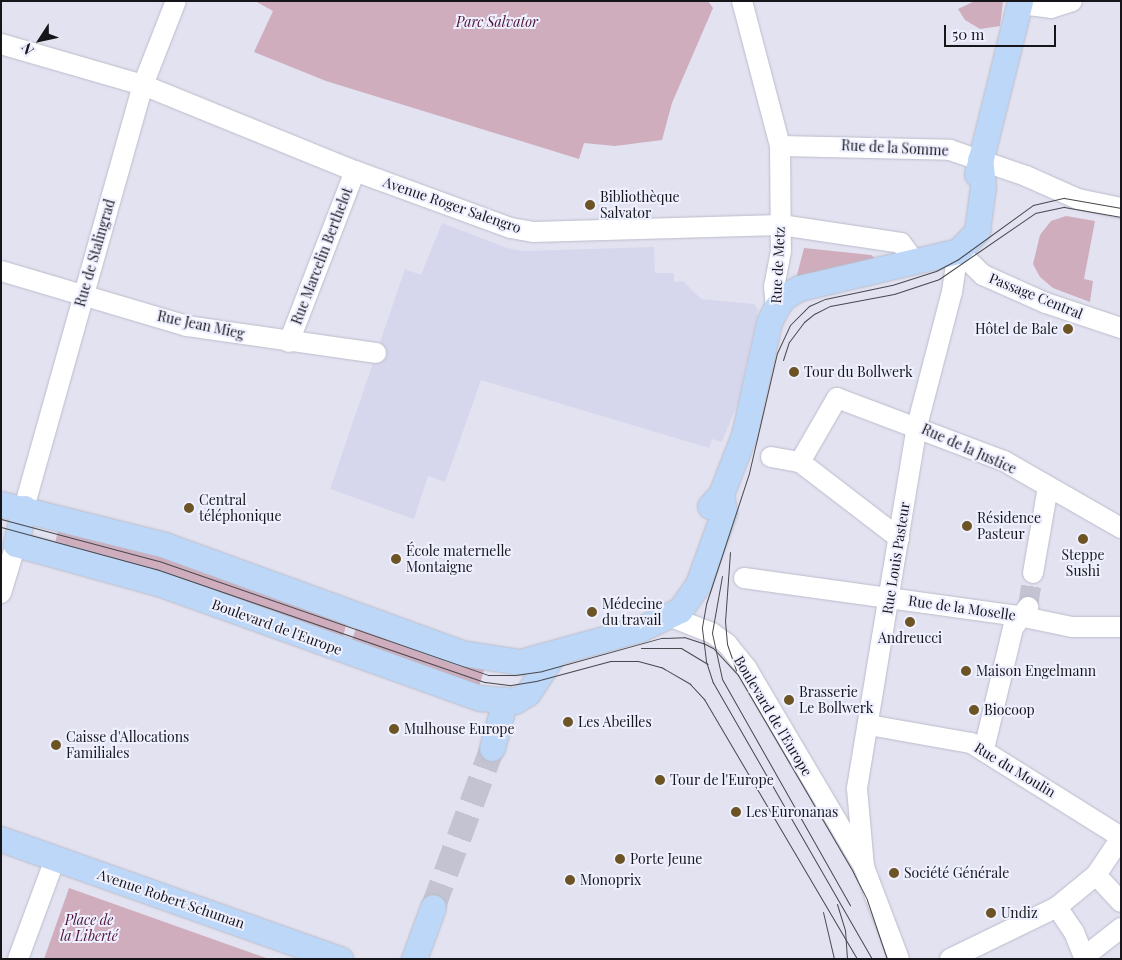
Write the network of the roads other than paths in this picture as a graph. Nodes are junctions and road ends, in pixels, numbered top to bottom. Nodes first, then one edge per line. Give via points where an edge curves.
1 (176, 1) edge
2 (742, 1) edge
3 (1072, 1) edge
4 (1020, 3) edge
5 (1, 44) edge
6 (143, 85) junction
7 (780, 146) junction
8 (980, 159) junction
9 (354, 171) junction
10 (1121, 208) edge
11 (781, 226) junction
12 (958, 252) junction
13 (915, 262) junction
14 (1, 271) edge
15 (83, 295) junction
16 (776, 308) junction
17 (1121, 328) edge
18 (289, 342) junction
19 (376, 353) dead end
20 (917, 426) junction
21 (771, 457) dead end
22 (800, 462) junction
23 (1048, 486) junction
24 (13, 506) edge
25 (1121, 528) edge
26 (899, 538) junction
27 (16, 544) junction
28 (1033, 573) tunnel mouth
29 (744, 578) dead end
30 (1, 593) edge
31 (889, 598) junction
32 (1024, 611) junction
33 (666, 615) junction
34 (1121, 627) edge
35 (554, 655) junction
36 (505, 700) junction
37 (869, 726) junction
38 (492, 748) tunnel mouth
39 (984, 750) junction
40 (1121, 837) edge
41 (1, 839) edge
42 (55, 859) junction
43 (864, 867) junction
44 (1096, 875) junction
45 (1121, 902) edge
46 (1057, 907) junction
47 (433, 908) tunnel mouth
48 (1121, 928) edge
49 (303, 953) edge
50 (1085, 958) edge
51 (18, 959) edge
52 (340, 959) edge
53 (414, 959) edge
54 (899, 959) edge
55 (950, 959) edge

1 - 6 street, Rue de Stalingrad
2 - 7 street, Rue de Metz
3 - 4 street via 1052,8
4 - 8 main road, Rue Louis Pasteur
5 - 6 street, Avenue Roger Salengro
6 - 9 street, Avenue Roger Salengro
6 - 15 street, Rue de Stalingrad
7 - 8 street, Rue de la Somme via 950,150
7 - 11 street, Rue de Metz
8 - 10 street, Rue de la Somme via 1078,199
8 - 12 main road, Rue Louis Pasteur
9 - 11 street, Avenue Roger Salengro via 485,220 533,232
9 - 18 street, Rue Marcelin Berthelot
11 - 13 street, Avenue Roger Salengro via 901,243
11 - 16 street, Rue de Metz via 781,251 774,286
12 - 13 main road
12 - 17 street, Passage Central via 983,275 1046,303
12 - 20 street, Rue Louis Pasteur via 952,292
13 - 16 main road via 799,288 784,297
14 - 15 street, Rue Jean Mieg
15 - 18 street, Rue Jean Mieg via 187,326
15 - 24 street, Rue de Stalingrad
16 - 33 main road, Rue de Metz via 744,435 721,494 710,505 687,576
18 - 19 street, Rue Jean Mieg
20 - 22 street, Rue de la Justice via 837,398
20 - 23 street, Rue de la Justice via 1004,461
20 - 26 street, Rue Louis Pasteur
21 - 22 street
22 - 26 street
23 - 25 street, Rue de la Justice
23 - 28 street
24 - 27 main road
24 - 35 main road via 165,545 462,653 520,662
26 - 31 street, Rue Louis Pasteur
27 - 30 street
27 - 36 main road, Boulevard de l'Europe via 158,583 480,698
29 - 31 street, Rue de la Moselle
31 - 32 street, Rue de la Moselle
31 - 37 street, Rue Louis Pasteur
32 - 34 street, Rue de la Moselle via 1072,627
32 - 39 street via 1013,628
33 - 35 main road via 640,629
33 - 43 street, Boulevard de l'Europe via 712,633 727,644 747,669
35 - 36 main road, Boulevard de l'Europe via 528,693 515,701
36 - 38 main road
37 - 39 street, Rue du Moulin via 971,743
37 - 43 street, Rue Louis Pasteur via 856,788
39 - 40 street, Rue du Moulin
40 - 44 street
41 - 42 main road, Avenue Robert Schuman
42 - 49 main road, Avenue Robert Schuman
42 - 51 street
43 - 54 street, Boulevard de l'Europe
44 - 45 street
44 - 46 street
46 - 50 street via 1074,932
46 - 55 street
47 - 53 main road
48 - 50 street
49 - 52 main road, Avenue Robert Schuman

